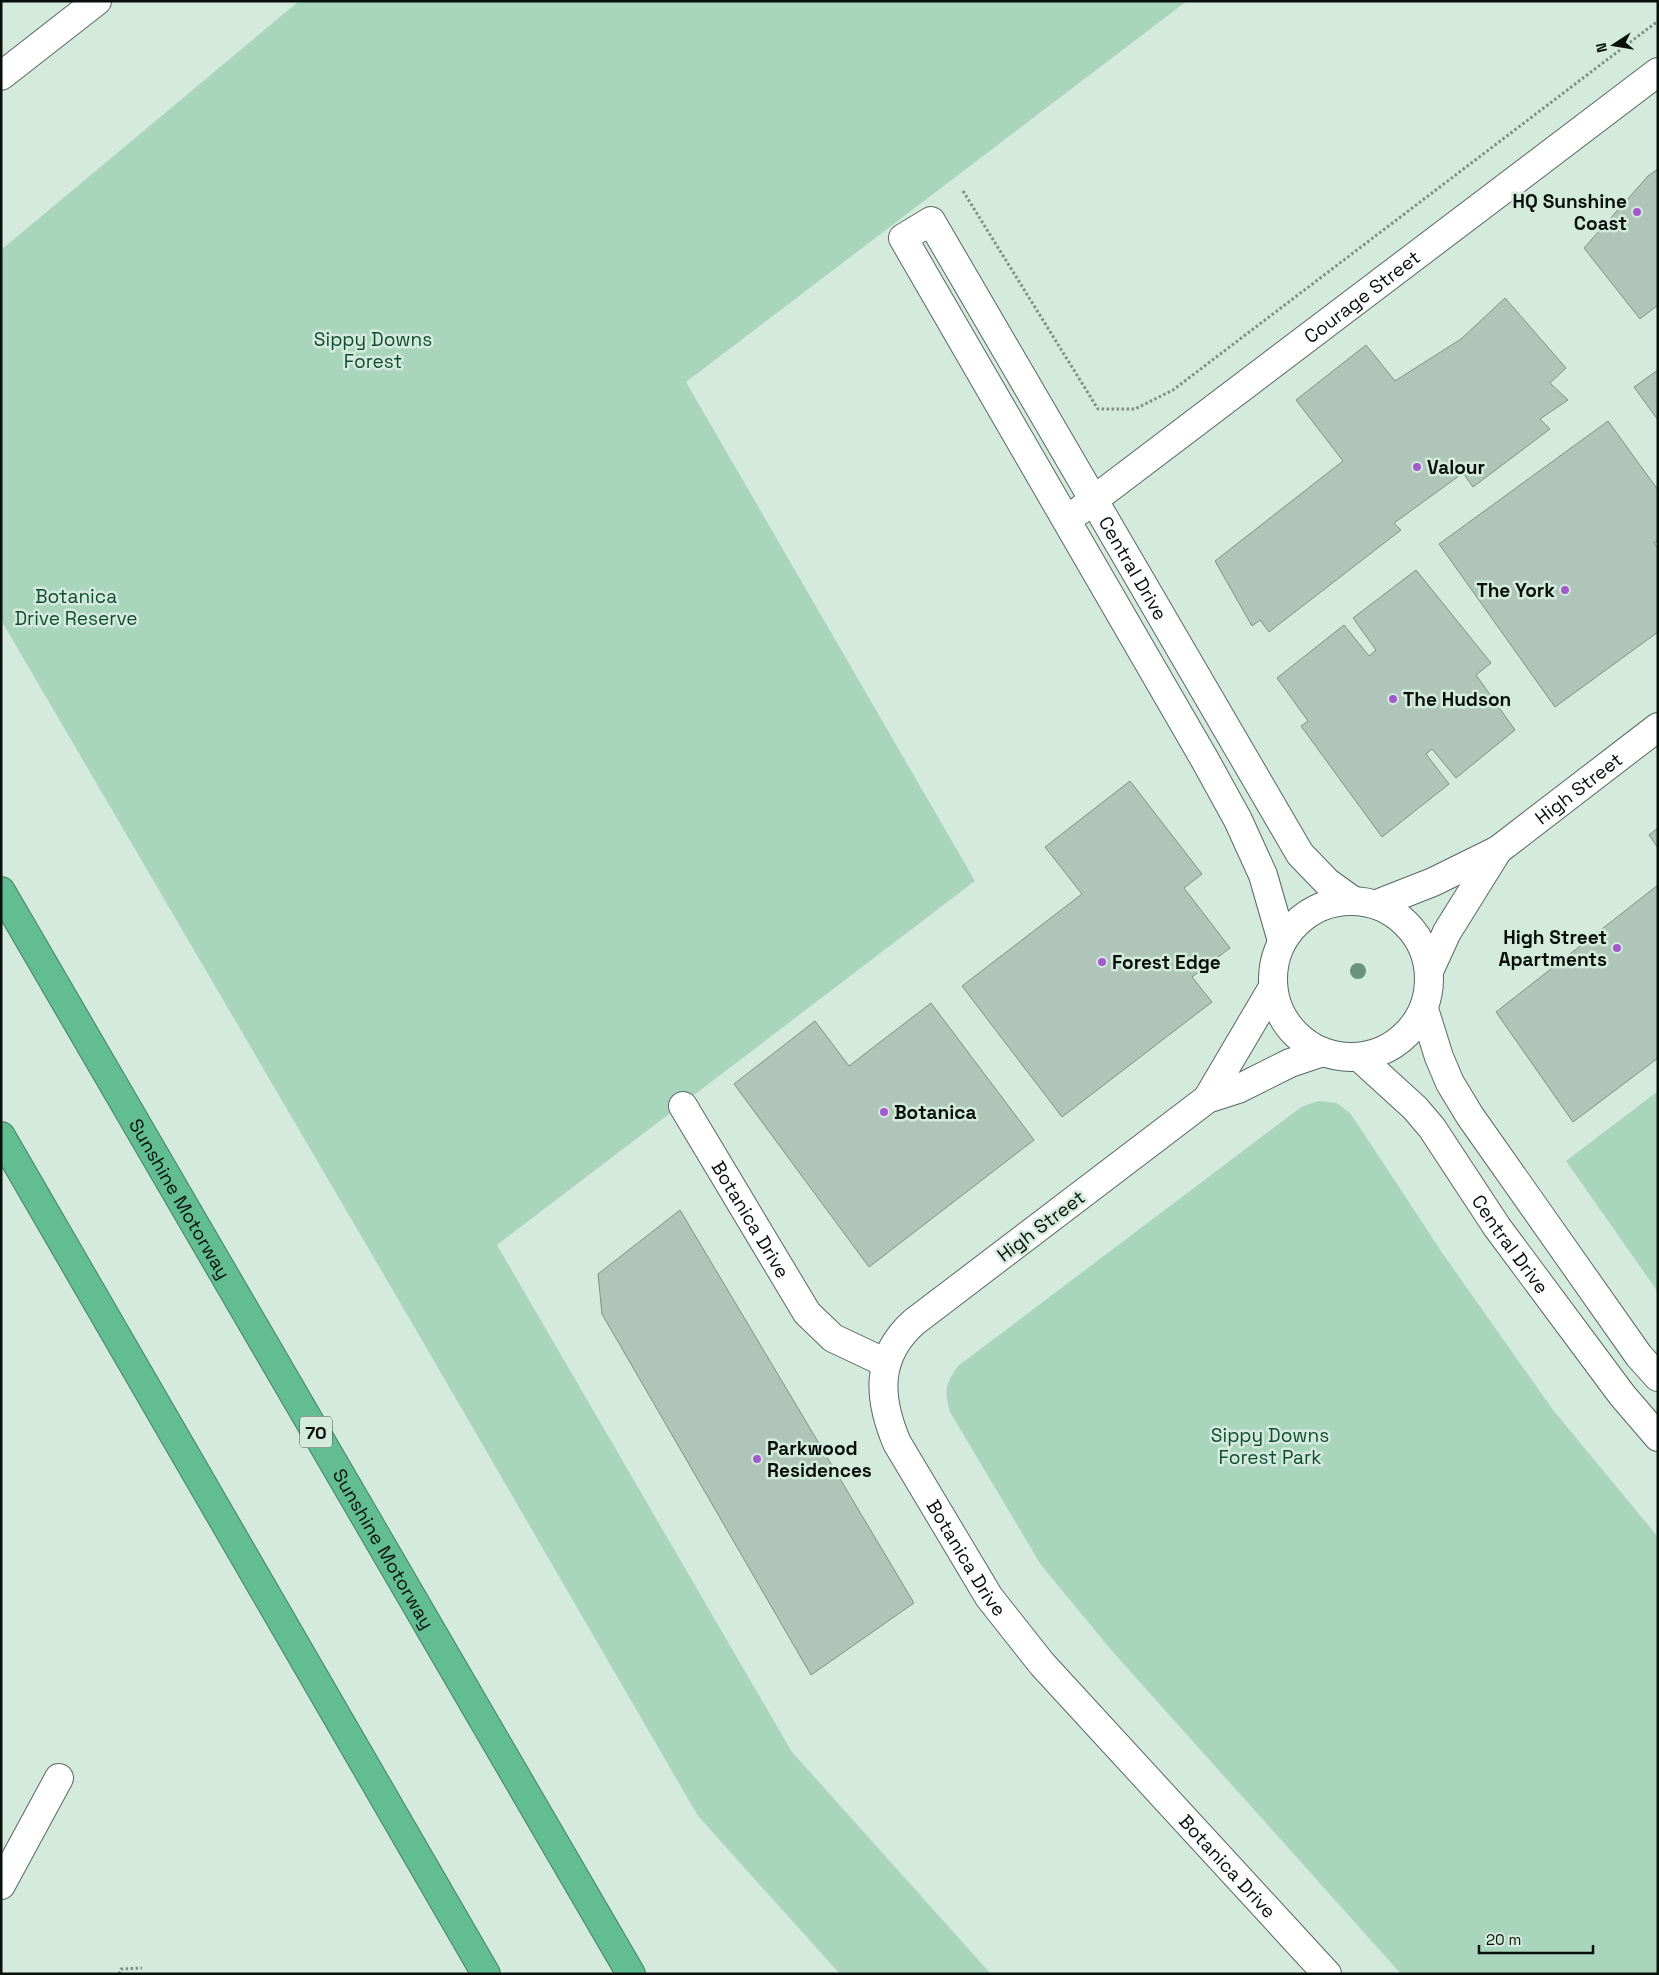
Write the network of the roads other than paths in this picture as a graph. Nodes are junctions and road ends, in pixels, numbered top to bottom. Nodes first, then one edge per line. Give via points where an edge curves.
1 (97, 1) edge
2 (1658, 72) edge
3 (1, 76) edge
4 (1093, 500) junction
5 (1066, 521) junction
6 (1658, 727) edge
7 (1498, 850) junction
8 (1, 891) edge
9 (1364, 902) junction
10 (1282, 941) junction
11 (1430, 969) junction
12 (1273, 987) junction
13 (1424, 1009) junction
14 (1323, 1052) junction
15 (1359, 1057) junction
16 (1207, 1099) junction
17 (683, 1106) dead end
18 (1, 1136) edge
19 (886, 1363) junction
20 (1658, 1377) edge
21 (1658, 1437) edge
22 (59, 1778) dead end
23 (1, 1885) edge
24 (486, 1974) edge
25 (632, 1974) edge
26 (1327, 1974) edge

1 - 3 street
2 - 4 street, Courage Street
4 - 5 street, Courage Street
4 - 5 street, Central Drive via 931,221 903,238
4 - 9 street, Central Drive via 1300,854 1327,882
5 - 10 street, Central Drive via 1238,820 1263,875
6 - 7 street, High Street
7 - 9 street, High Street via 1433,882
7 - 11 street, High Street via 1447,932
8 - 25 highway, Sunshine Motorway / 70
9 - 10 street via 1332,902 1312,911 1295,924
9 - 11 street via 1396,914 1412,929 1424,948
10 - 12 street via 1274,963
11 - 13 street
12 - 14 street via 1278,1008 1288,1027 1304,1042
12 - 16 street, High Street
13 - 15 street via 1414,1027 1399,1042 1380,1052
13 - 20 street, Central Drive via 1450,1083 1470,1116 1639,1356
14 - 15 street
14 - 16 street, High Street
15 - 21 street, Central Drive via 1432,1128 1497,1227
16 - 19 street, High Street via 914,1322 893,1346
17 - 19 street, Botanica Drive via 806,1313 833,1338
18 - 24 highway
19 - 26 street, Botanica Drive via 884,1402 897,1443 989,1597 1042,1664
22 - 23 street

